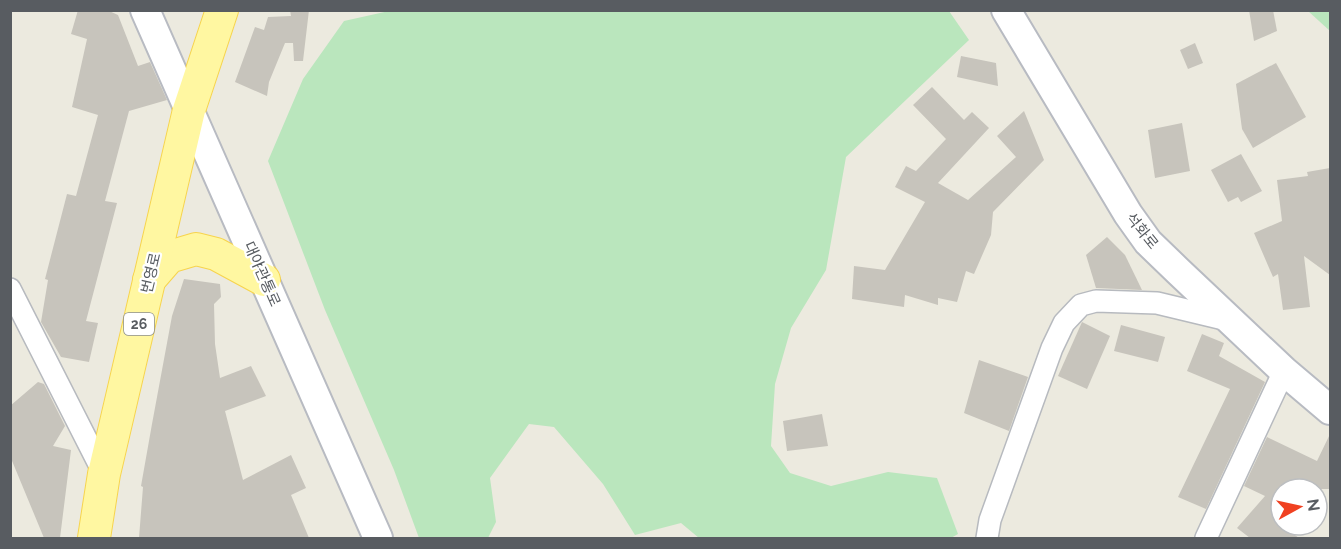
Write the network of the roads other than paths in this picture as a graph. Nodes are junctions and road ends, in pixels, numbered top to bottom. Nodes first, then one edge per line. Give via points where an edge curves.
1 (145, 10) edge
2 (222, 10) edge
3 (1006, 10) edge
4 (189, 110) junction
5 (149, 280) junction
6 (264, 280) junction
7 (10, 289) edge
8 (1233, 322) junction
9 (1284, 371) junction
10 (1330, 410) edge
11 (104, 474) junction
12 (96, 535) edge
13 (378, 538) edge
14 (987, 538) edge
15 (1206, 538) edge

1 - 4 street, 대야관통로
2 - 4 main road, 번영로 / 26
3 - 8 street, 석화로 via 1148,242
4 - 5 main road, 번영로 / 26
4 - 6 street, 대야관통로
5 - 6 main road via 169,257 196,249 216,254
5 - 11 main road, 번영로 / 26
6 - 13 street, 대야관통로
7 - 11 street
8 - 9 street, 석화로
8 - 14 street via 1157,303 1096,301 1082,305 1064,323 1052,348
9 - 10 street, 석화로
9 - 15 street
11 - 12 main road, 번영로 / 26

